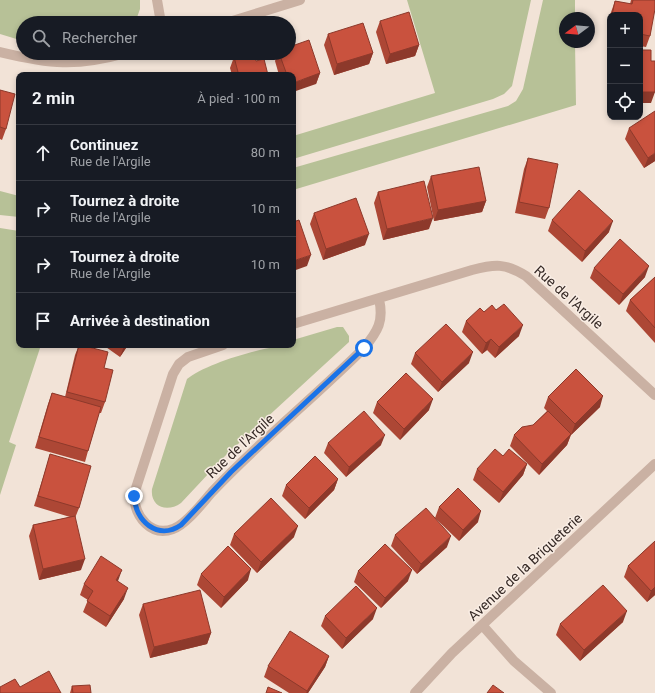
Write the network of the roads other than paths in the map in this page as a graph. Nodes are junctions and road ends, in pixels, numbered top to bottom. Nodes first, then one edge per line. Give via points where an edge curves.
1 (157, 0) edge
2 (300, 0) edge
3 (160, 16) edge
4 (249, 16) edge
5 (0, 52) edge
6 (16, 56) edge
7 (36, 60) edge
8 (97, 60) edge
9 (379, 299) junction
10 (296, 323) edge
11 (214, 348) edge
12 (655, 395) edge
13 (655, 464) edge
14 (483, 626) junction
15 (415, 693) edge
16 (551, 693) edge

1 - 3 street
2 - 4 street
5 - 6 street
7 - 8 street via 63,63
9 - 10 street, Rue de l'Argile
9 - 11 street, Rue de l'Argile via 382,316 379,326 364,348 231,472 181,525 167,531 151,528 138,514 134,496 169,382 179,364 188,357
9 - 12 street, Rue de l'Argile via 488,266 502,265 515,269 526,276
13 - 14 street, Avenue de la Briqueterie
14 - 15 street, Avenue de la Briqueterie via 452,653
14 - 16 street via 514,661

